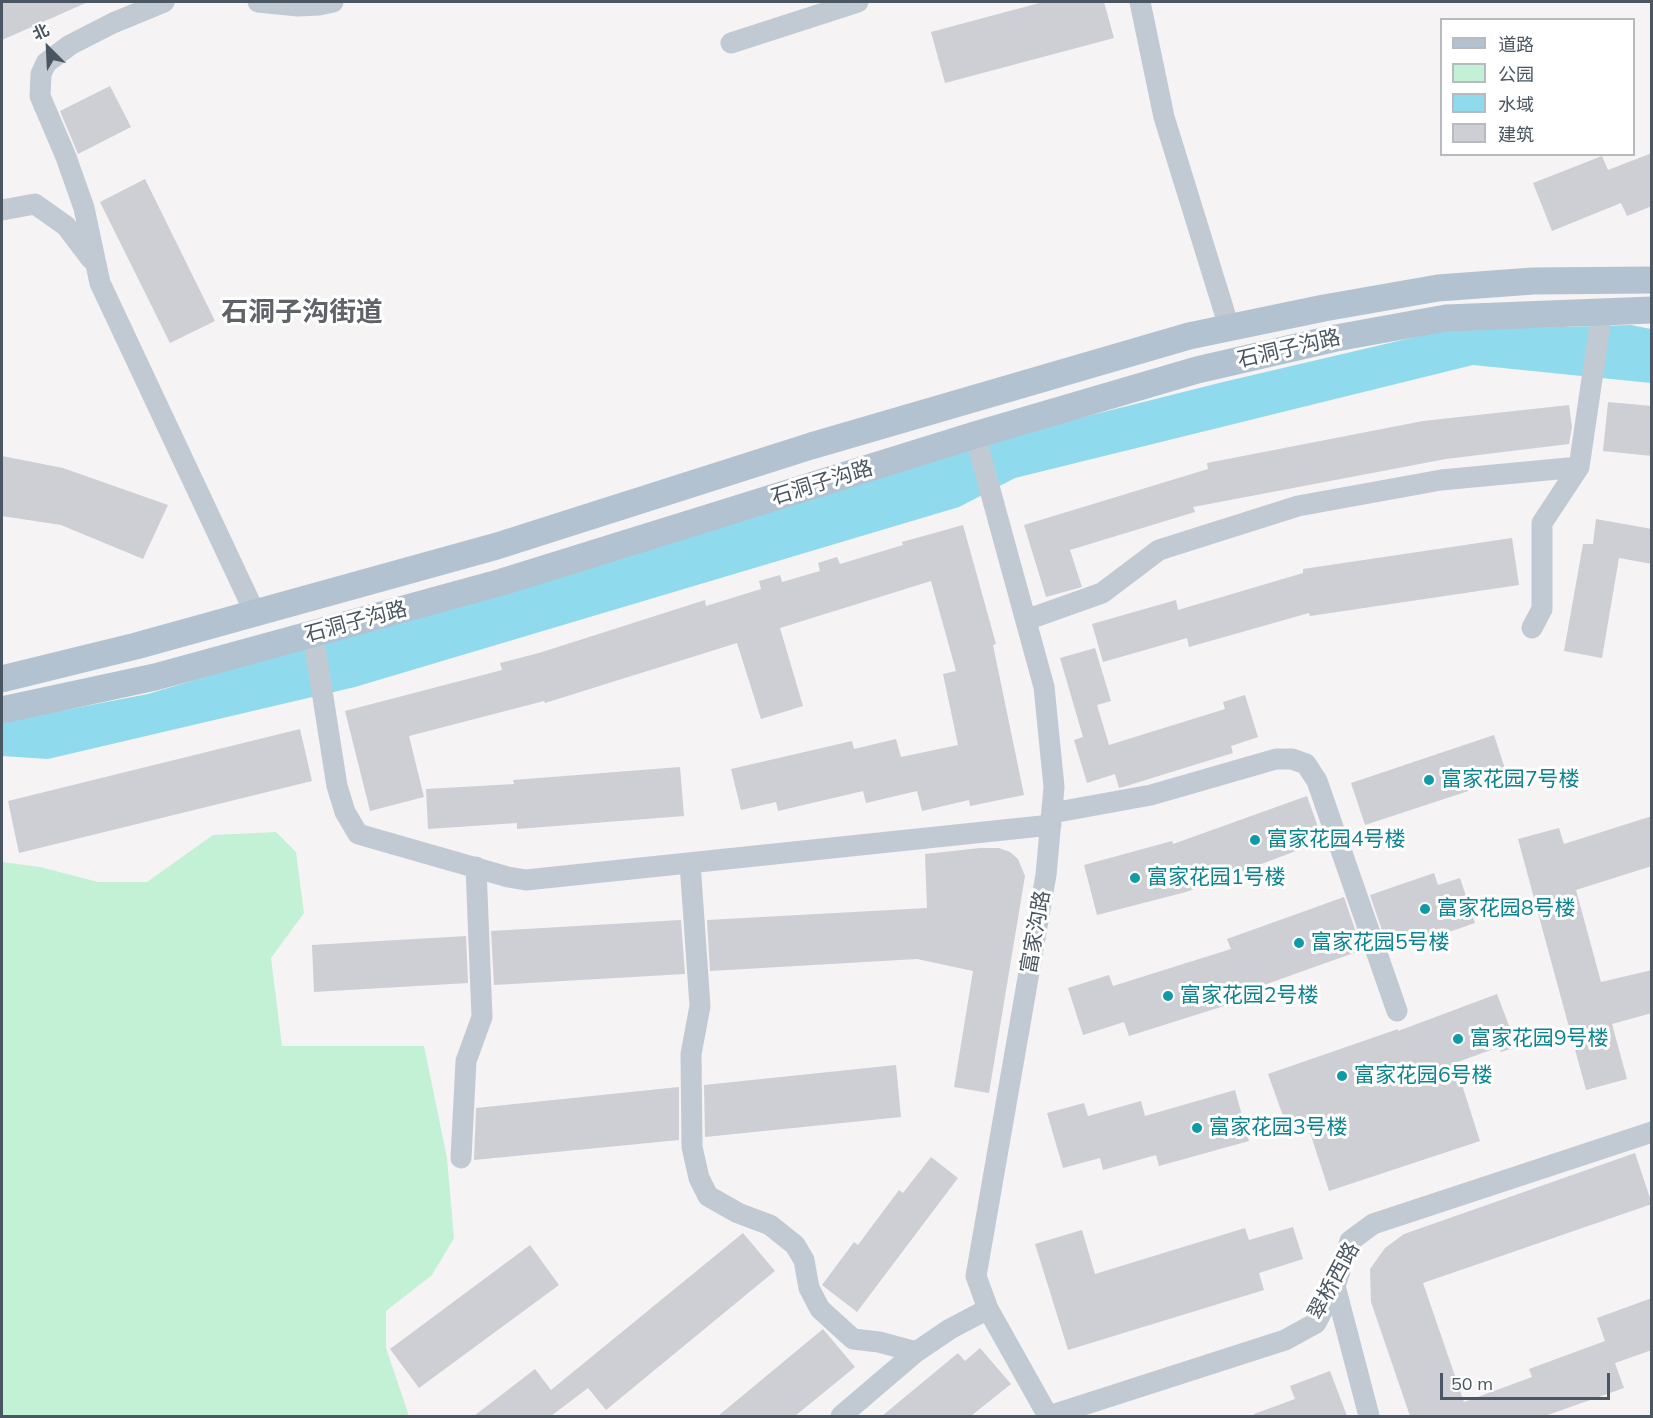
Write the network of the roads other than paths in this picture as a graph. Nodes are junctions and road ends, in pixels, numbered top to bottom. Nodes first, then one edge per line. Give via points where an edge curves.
1 (164, 2) edge
2 (258, 2) edge
3 (333, 2) edge
4 (858, 2) edge
5 (1140, 2) edge
6 (731, 43) dead end
7 (2, 210) edge
8 (96, 264) junction
9 (1652, 280) edge
10 (1652, 310) edge
11 (1601, 318) junction
12 (1229, 327) junction
13 (976, 440) junction
14 (1579, 467) junction
15 (255, 614) junction
16 (1026, 620) junction
17 (1533, 628) dead end
18 (314, 637) junction
19 (2, 679) edge
20 (2, 710) edge
21 (1051, 819) junction
22 (690, 863) junction
23 (476, 867) junction
24 (1397, 1011) dead end
25 (1652, 1132) edge
26 (461, 1158) dead end
27 (1335, 1286) junction
28 (987, 1309) junction
29 (916, 1352) junction
30 (841, 1416) edge
31 (1048, 1416) edge
32 (1369, 1416) edge

1 - 8 street via 70,45 46,63 41,74 40,96 84,208
2 - 3 street via 298,6
4 - 6 street
5 - 12 street via 1164,117
7 - 8 street via 35,204 66,226
8 - 15 street via 100,283
9 - 12 main road, 石洞子沟路 via 1533,281 1438,288
10 - 11 main road, 石洞子沟路
11 - 13 main road, 石洞子沟路 via 1446,318 1336,338 1197,370
11 - 14 street
12 - 15 main road, 石洞子沟路 via 834,440 497,546
13 - 16 street, 富家沟路
13 - 18 main road, 石洞子沟路
14 - 16 street via 1441,480 1298,506 1160,550 1102,593
14 - 17 street via 1542,523 1542,609
15 - 19 main road, 石洞子沟路
16 - 21 street, 富家沟路 via 1044,687 1054,787
18 - 20 main road, 石洞子沟路
18 - 23 street via 337,786 345,812 358,834
21 - 22 street
21 - 24 street via 1276,759 1306,764 1317,781
21 - 28 street, 富家沟路 via 1046,875 976,1276
22 - 23 street via 526,880
22 - 29 street via 700,1006 691,1054 692,1147 699,1178 708,1196 770,1225 795,1245 820,1309 853,1339
23 - 26 street via 482,1017 466,1061
25 - 27 street, 翠桥西路 via 1373,1224 1350,1241
27 - 31 street, 翠桥西路 via 1316,1323 1285,1340
27 - 32 street
28 - 29 street
28 - 31 street, 富家沟路
29 - 30 street

